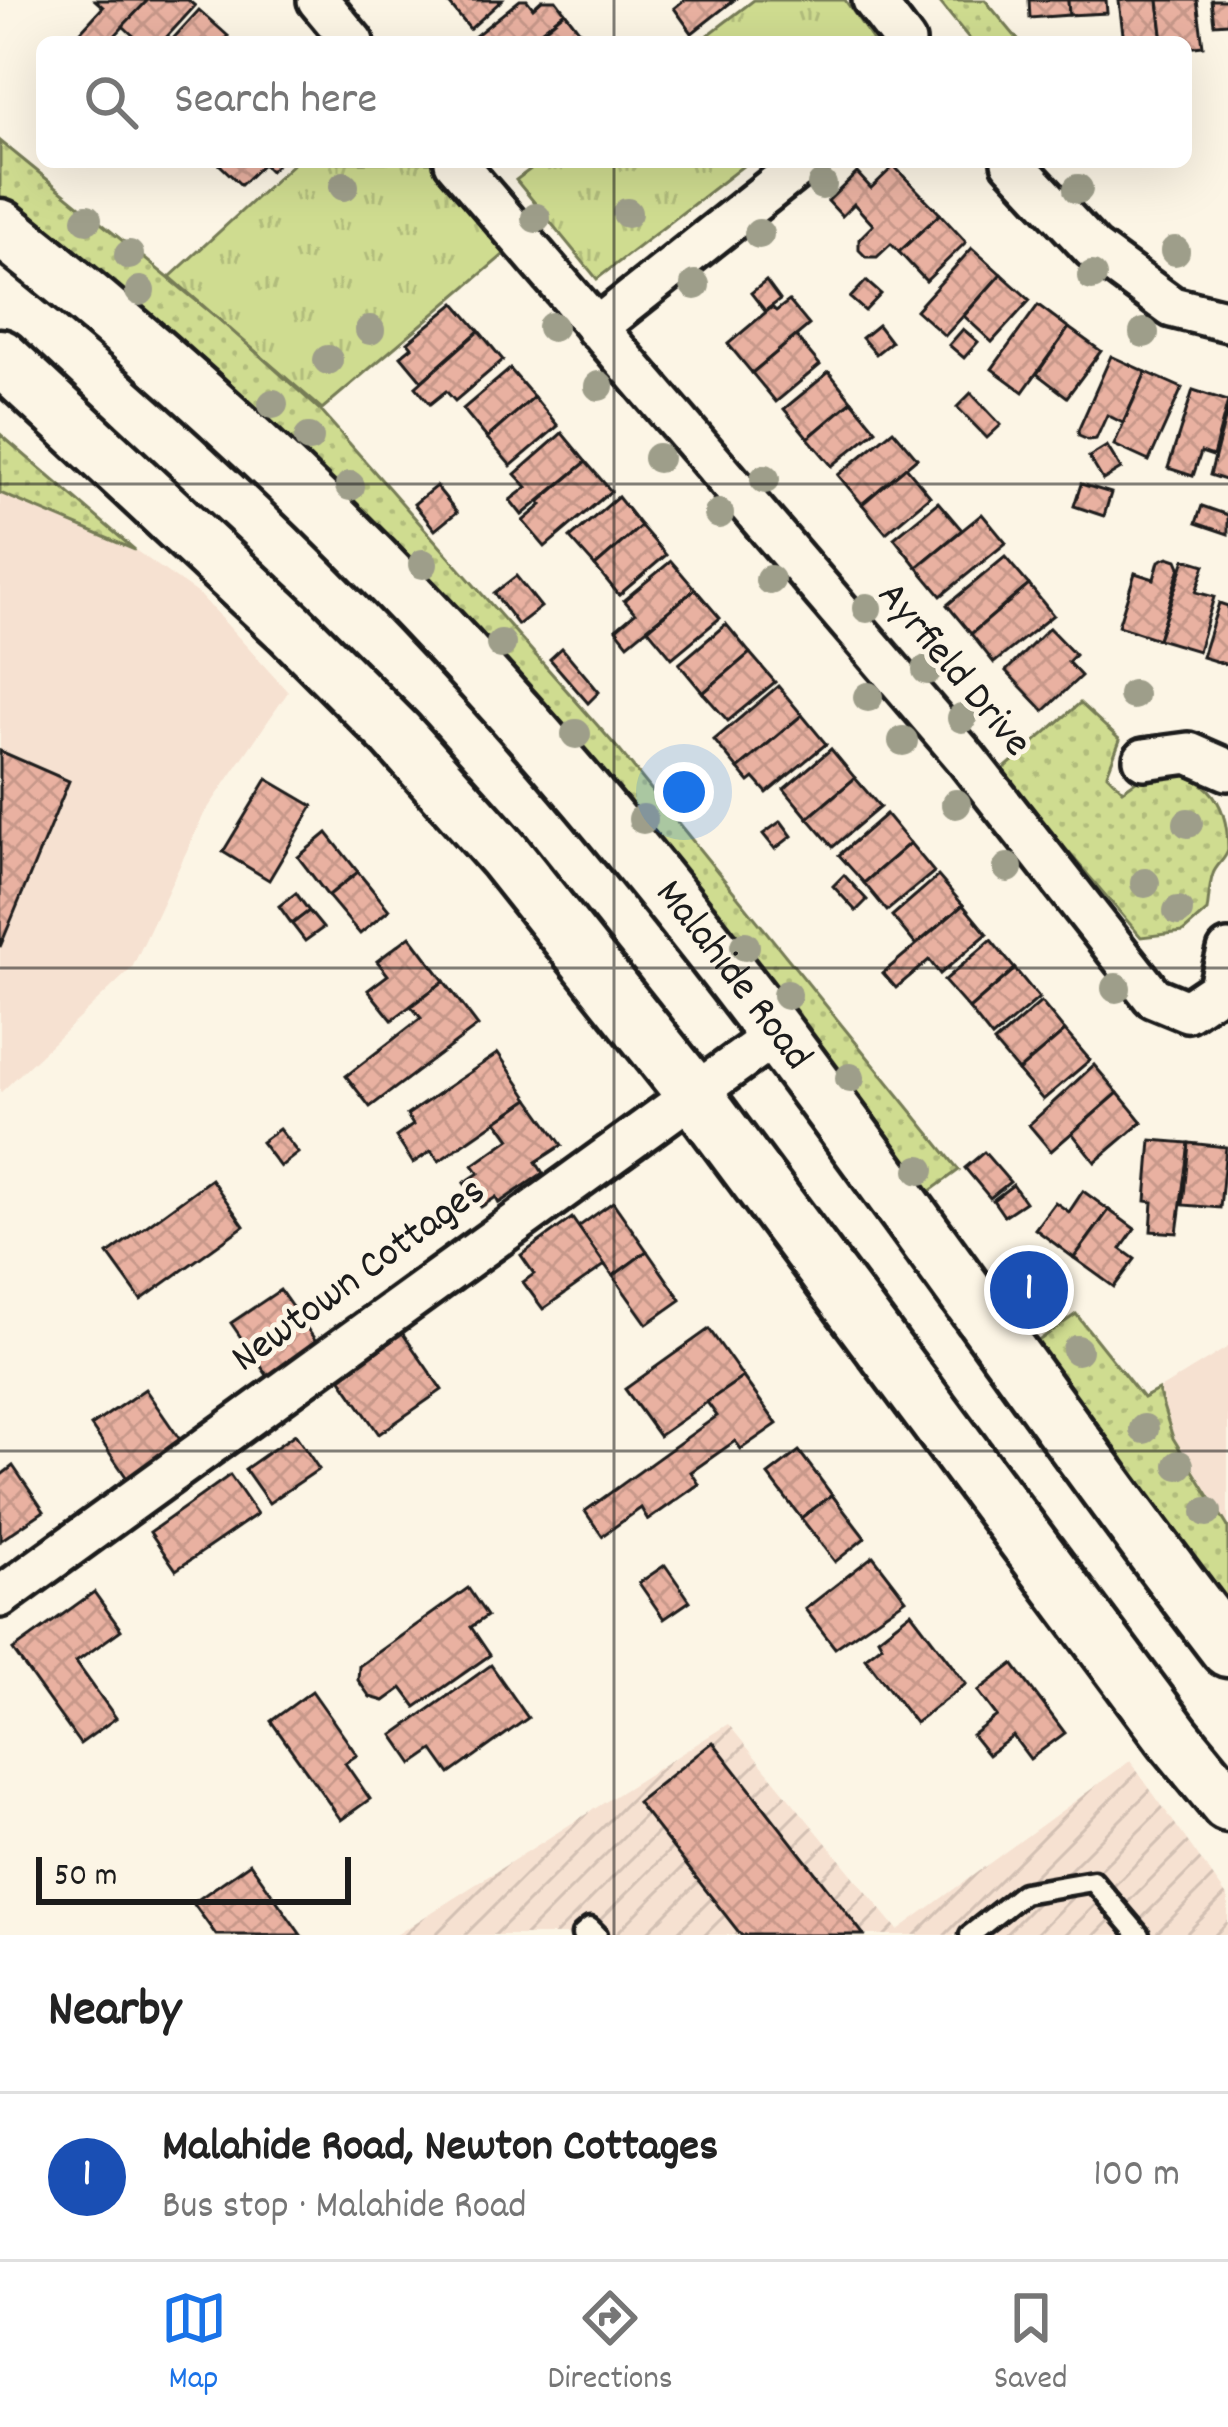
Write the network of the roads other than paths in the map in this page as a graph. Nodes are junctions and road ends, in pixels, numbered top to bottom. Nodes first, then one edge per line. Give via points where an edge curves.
1 (318, 0) edge
2 (873, 0) edge
3 (348, 36) edge
4 (900, 36) edge
5 (460, 168) edge
6 (797, 168) edge
7 (1018, 168) edge
8 (0, 227) edge
9 (1228, 321) edge
10 (596, 328) junction
11 (0, 357) edge
12 (0, 391) edge
13 (178, 522) junction
14 (1144, 759) dead end
15 (1228, 770) edge
16 (1228, 951) edge
17 (777, 1034) junction
18 (694, 1094) junction
19 (0, 1597) edge
20 (1228, 1649) edge
21 (1228, 1804) edge
22 (581, 1935) edge
23 (597, 1935) edge
24 (970, 1935) edge
25 (1139, 1935) edge

1 - 3 street
2 - 4 street
5 - 10 street, Ayrfield Drive
6 - 10 street
7 - 9 street via 1093,249 1172,307
8 - 17 main road, Malahide Road via 264,453 436,625
10 - 16 street, Ayrfield Drive via 964,756 1154,997 1187,1011 1218,990
11 - 13 main road
12 - 13 street
13 - 18 main road via 396,734 504,855
14 - 15 street via 1189,753
17 - 18 street, Newtown Cottages
17 - 20 main road, Malahide Road
18 - 19 street, Newtown Cottages
18 - 21 main road
22 - 23 lane via 590,1928
24 - 25 lane via 1023,1893 1093,1881

